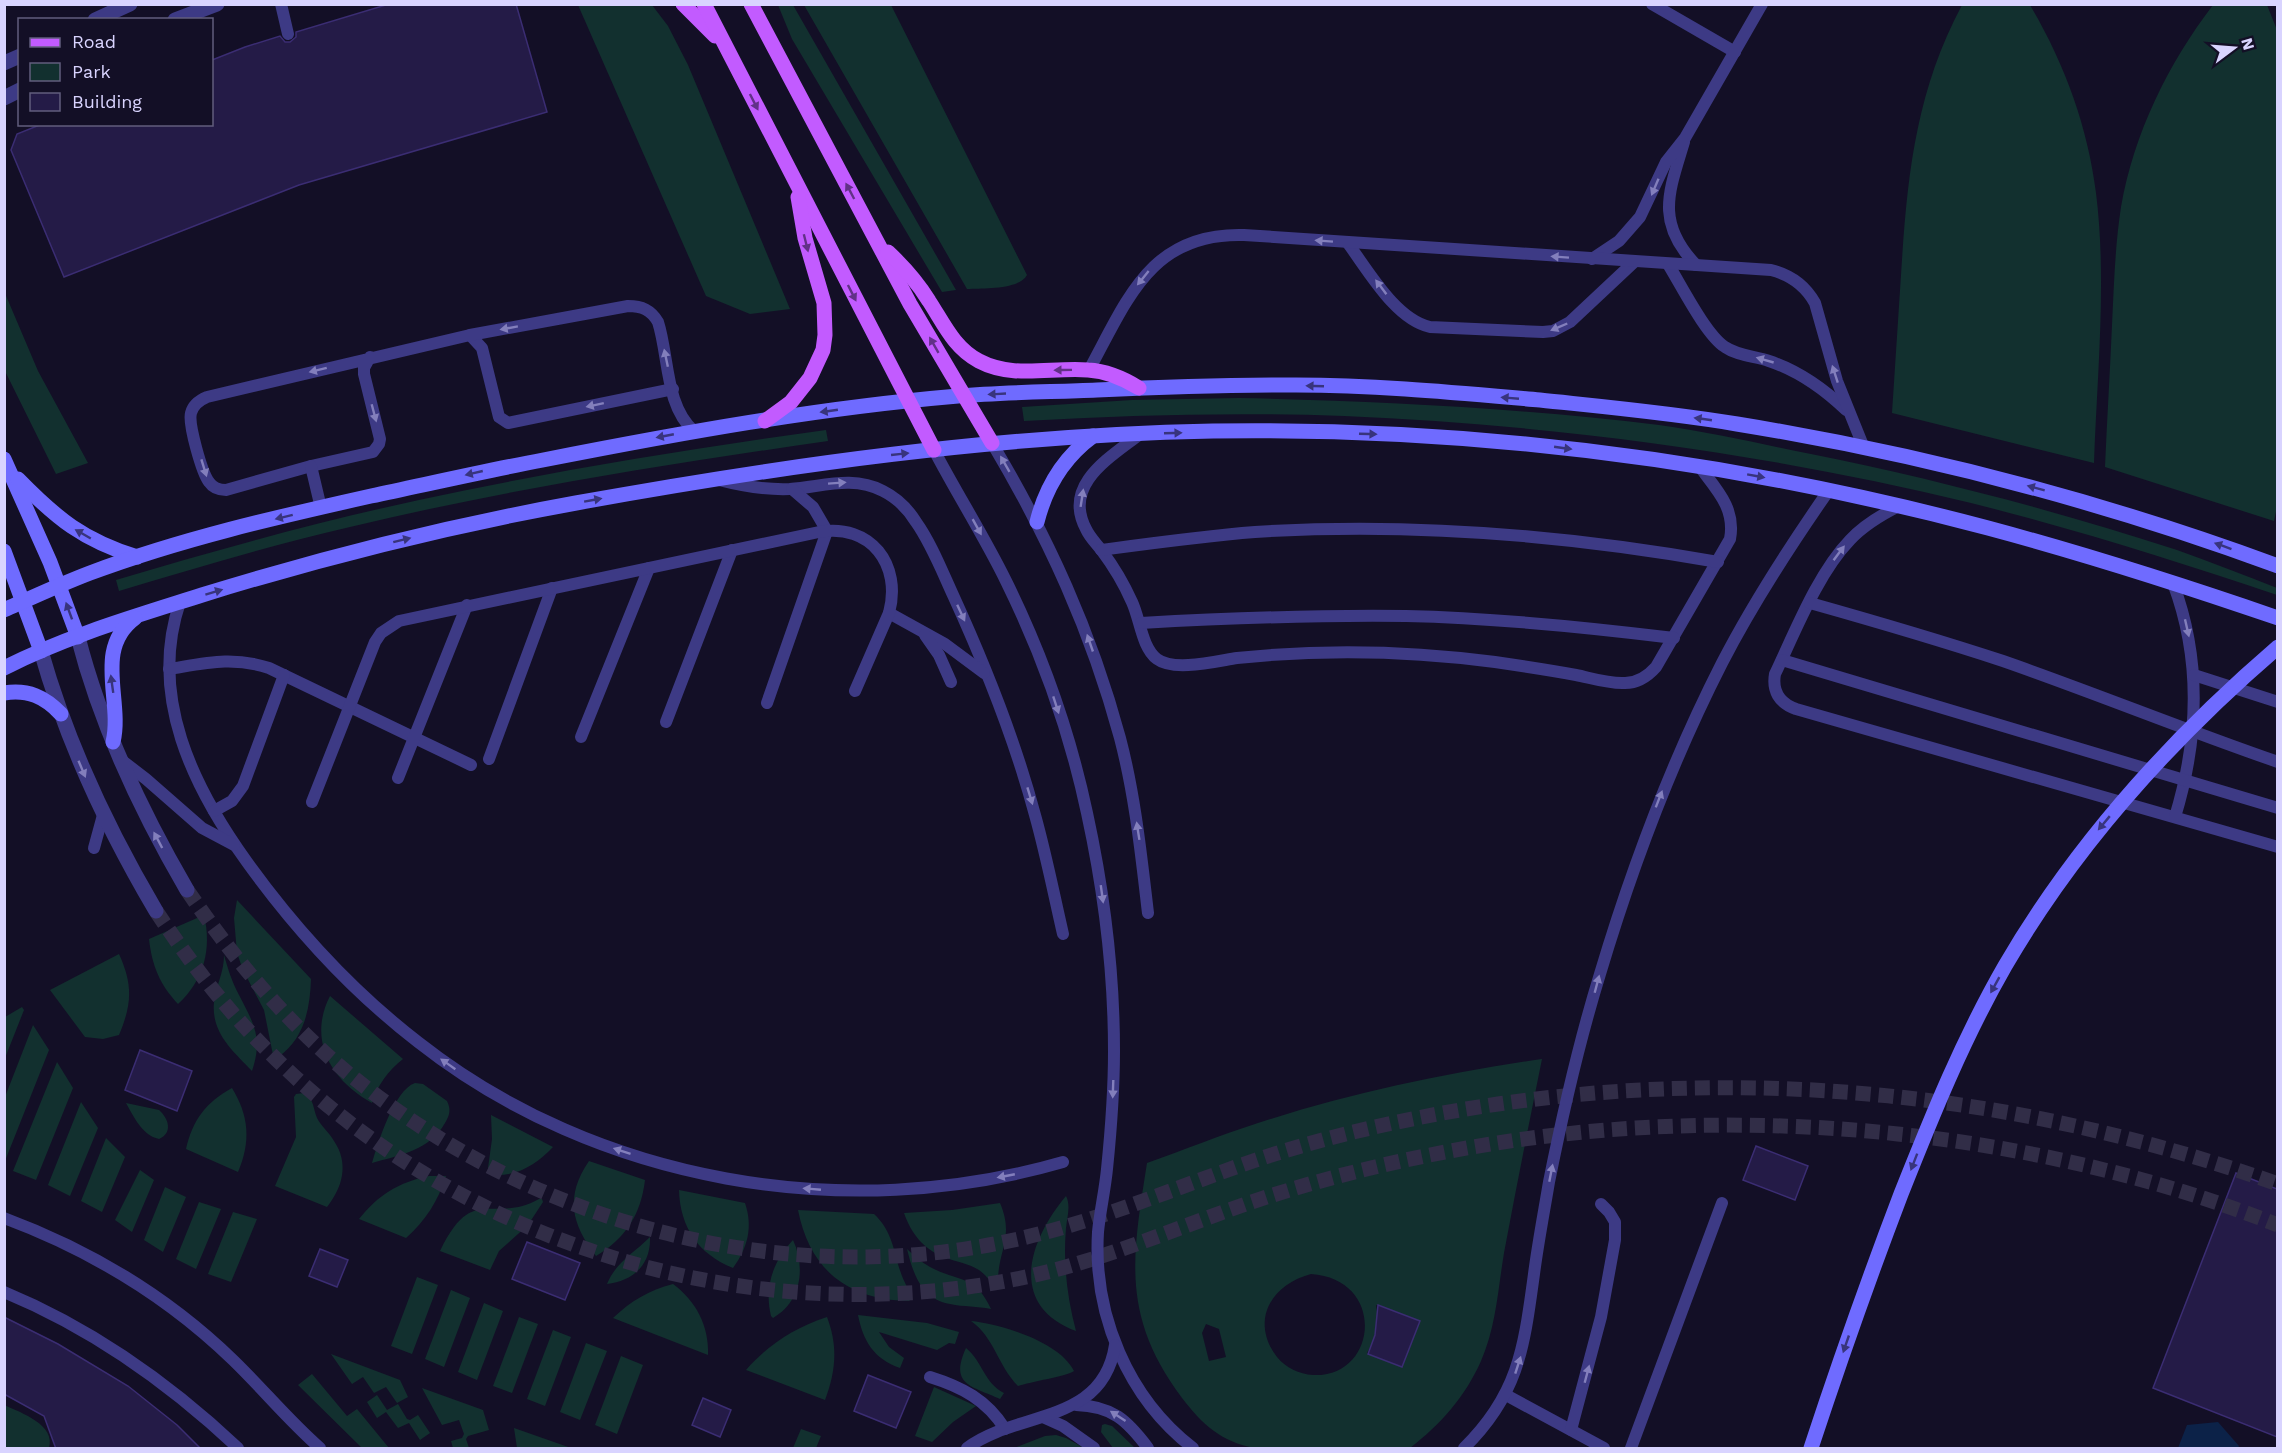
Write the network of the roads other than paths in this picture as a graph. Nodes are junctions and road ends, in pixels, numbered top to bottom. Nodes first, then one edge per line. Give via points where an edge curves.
1 (130, 4) edge
2 (217, 4) edge
3 (281, 4) edge
4 (683, 4) edge
5 (704, 4) edge
6 (1652, 4) edge
7 (1762, 4) edge
8 (754, 6) edge
9 (99, 18) edge
10 (183, 18) edge
11 (288, 34) dead end
12 (727, 50) junction
13 (1735, 52) junction
14 (18, 57) edge
15 (4, 63) edge
16 (18, 91) edge
17 (4, 98) edge
18 (1685, 138) junction
19 (797, 186) junction
20 (1347, 242) junction
21 (877, 243) junction
22 (1592, 259) junction
23 (1634, 262) junction
24 (1668, 264) junction
25 (1696, 266) junction
26 (470, 334) junction
27 (370, 357) junction
28 (1089, 370) junction
29 (1139, 388) junction
30 (673, 389) junction
31 (964, 396) junction
32 (908, 401) junction
33 (1849, 413) junction
34 (765, 421) junction
35 (694, 431) junction
36 (1140, 434) junction
37 (1094, 436) junction
38 (992, 443) junction
39 (1864, 448) junction
40 (934, 450) junction
41 (8, 466) edge
42 (311, 466) junction
43 (1699, 466) junction
44 (717, 480) junction
45 (792, 489) junction
46 (1829, 490) junction
47 (1899, 506) junction
48 (321, 508) junction
49 (1037, 522) junction
50 (827, 531) junction
51 (732, 550) junction
52 (1101, 550) junction
53 (4, 551) edge
54 (137, 557) junction
55 (1718, 562) junction
56 (2277, 566) edge
57 (649, 568) junction
58 (2173, 583) junction
59 (59, 585) junction
60 (552, 588) junction
61 (24, 601) junction
62 (180, 602) junction
63 (1810, 603) junction
64 (467, 605) junction
65 (4, 610) edge
66 (889, 613) junction
67 (138, 616) junction
68 (2277, 618) edge
69 (1141, 623) junction
70 (923, 631) junction
71 (78, 637) junction
72 (1674, 638) junction
73 (2277, 647) edge
74 (40, 651) junction
75 (1782, 660) junction
76 (4, 668) edge
77 (169, 669) junction
78 (284, 675) junction
79 (986, 675) junction
80 (2194, 675) junction
81 (951, 682) dead end
82 (855, 691) dead end
83 (4, 693) edge
84 (2277, 702) edge
85 (767, 704) dead end
86 (349, 706) junction
87 (61, 714) junction
88 (666, 722) dead end
89 (2193, 733) junction
90 (414, 738) junction
91 (581, 738) dead end
92 (113, 742) junction
93 (120, 759) junction
94 (489, 759) dead end
95 (2277, 762) edge
96 (471, 765) dead end
97 (398, 778) dead end
98 (2185, 780) junction
99 (312, 801) dead end
100 (2277, 808) edge
101 (214, 812) junction
102 (103, 815) junction
103 (2175, 817) junction
104 (236, 846) junction
105 (2277, 847) edge
106 (94, 848) dead end
107 (187, 890) tunnel mouth
108 (156, 911) tunnel mouth
109 (1148, 913) dead end
110 (1063, 934) dead end
111 (1063, 1162) dead end
112 (1722, 1203) dead end
113 (1600, 1204) dead end
114 (4, 1218) edge
115 (4, 1292) edge
116 (1116, 1345) junction
117 (930, 1377) dead end
118 (1506, 1395) junction
119 (1076, 1405) junction
120 (1043, 1417) junction
121 (1005, 1429) junction
122 (1570, 1430) junction
123 (238, 1449) edge
124 (320, 1449) edge
125 (967, 1449) edge
126 (1094, 1449) edge
127 (1148, 1449) edge
128 (1193, 1449) edge
129 (1464, 1449) edge
130 (1604, 1449) edge
131 (1631, 1449) edge
132 (1811, 1449) edge

1 - 9 street
2 - 10 street
3 - 11 lane
4 - 12 main road
5 - 12 main road
6 - 13 lane
7 - 13 lane
21 -> 8 main road
12 -> 19 main road
13 - 18 lane
14 - 15 street
16 - 17 street
18 -> 22 lane via 1666,162 1640,217 1619,241
18 - 25 lane via 1668,204 1678,244
19 -> 32 main road
19 -> 34 main road via 805,238 824,303 823,350 810,378 791,402
22 -> 20 lane
23 -> 20 lane via 1570,322 1553,331 1430,327 1413,322 1399,310
20 -> 28 lane via 1227,235 1179,248 1140,280
28 -> 21 main road via 1018,372 978,360 957,344 913,279
31 -> 21 main road
22 - 23 lane
23 - 24 lane
24 - 25 lane
33 -> 24 lane via 1831,395 1789,369 1723,346
33 -> 25 lane via 1815,303 1800,283 1771,270
26 - 27 lane
30 -> 26 lane via 658,322 653,314 637,306
30 -> 26 lane via 508,423 499,417 482,348
27 -> 42 lane via 364,374 379,444 373,452
27 -> 42 lane via 207,397 192,409 190,422 206,476 219,490
28 - 29 main road via 1115,376
29 -> 31 street
39 -> 29 street via 1640,410 1432,391 1297,385
30 - 35 lane via 680,414
31 - 32 street
31 - 38 main road
32 -> 34 street
32 - 40 main road
33 - 39 lane
34 - 35 street
35 -> 48 street
36 - 37 street
36 -> 43 street via 1315,432 1436,437 1546,446
52 -> 36 lane via 1082,519 1083,489 1094,471
37 - 38 street
37 - 49 street via 1079,446 1055,475
38 - 40 street
49 -> 38 lane
56 -> 39 street via 2039,489
44 -> 40 street
40 -> 116 lane via 987,546 1031,638 1071,752 1086,810 1098,870 1112,990 1112,1111 1098,1260
54 -> 41 street via 102,545 67,524 48,510
41 - 59 street
42 - 48 lane
43 -> 46 street
43 - 55 lane via 1726,503 1732,521 1730,539
44 - 45 lane via 754,488
62 -> 44 street via 446,529
45 - 50 lane via 813,507
45 -> 79 lane via 850,482 882,491 902,505 918,523
46 - 47 street
118 -> 46 lane via 1524,1342 1539,1235 1576,1062 1641,845 1679,752 1723,661 1779,564
47 - 58 street via 1990,528
63 -> 47 lane via 1849,540
48 -> 54 street
109 -> 49 lane via 1134,809 1117,729 1085,628
50 - 51 lane
50 - 66 lane via 839,530 863,538 881,554 892,576
50 - 85 lane
51 - 57 lane
51 - 88 lane
52 - 55 lane via 1256,532 1411,529 1565,539
52 - 69 lane via 1124,585
53 - 61 street
54 - 59 street
55 - 72 lane
57 - 60 lane
57 - 91 lane
58 - 68 street
58 -> 80 lane via 2187,628
59 - 61 street
71 -> 59 street
60 - 64 lane
60 - 94 lane
61 - 65 street
61 - 74 street
62 - 67 street
62 - 77 lane via 171,634
63 - 75 lane
63 - 89 lane via 2002,661
64 - 86 lane via 409,617 389,626 370,652
64 - 90 lane
66 - 70 lane
66 - 82 lane
67 - 71 street
92 -> 67 street via 113,651 127,624
69 - 72 lane via 1240,617 1407,616 1497,620
69 - 72 lane via 1149,650 1171,665 1323,653 1395,653 1466,658 1626,683 1650,674
70 - 79 lane
70 - 81 lane
71 - 74 street
71 - 92 street
73 -> 132 street, bridge via 2207,711 2134,788 2066,874 2006,965 1932,1113 1872,1269
74 - 76 street
74 - 87 street
75 - 98 lane
75 - 103 lane via 1775,674 1775,689 1789,707
77 - 78 lane via 227,660 255,664
77 - 101 lane via 186,757
78 - 86 lane
78 - 101 lane via 243,786 232,801
79 -> 110 lane via 1029,793
80 - 84 lane
80 - 89 lane
83 - 87 street via 33,694
86 - 90 lane
86 - 99 lane
87 -> 102 street
89 - 95 lane
89 - 98 lane
90 - 96 lane
90 - 97 lane
92 - 93 street
93 - 104 lane via 202,828
107 -> 93 street via 161,846
98 - 100 lane
98 - 103 lane
101 - 104 lane
102 - 106 lane
102 - 108 street
103 - 105 lane
111 -> 104 lane via 984,1180 930,1187 822,1190 715,1177 610,1148 512,1103 420,1044 378,1010 324,956 267,890
112 - 131 lane
122 -> 113 lane via 1599,1327 1615,1240 1615,1222
114 - 124 lane via 78,1249 160,1299 233,1360
115 - 123 lane via 60,1319 138,1366
116 - 119 lane via 1103,1378
116 - 128 lane via 1148,1403
117 - 121 lane via 974,1395 997,1415
118 - 122 lane
118 - 129 lane
119 - 120 lane
127 -> 119 lane via 1131,1426 1112,1412
120 - 121 lane
120 - 126 lane
121 - 125 lane
122 - 130 lane

